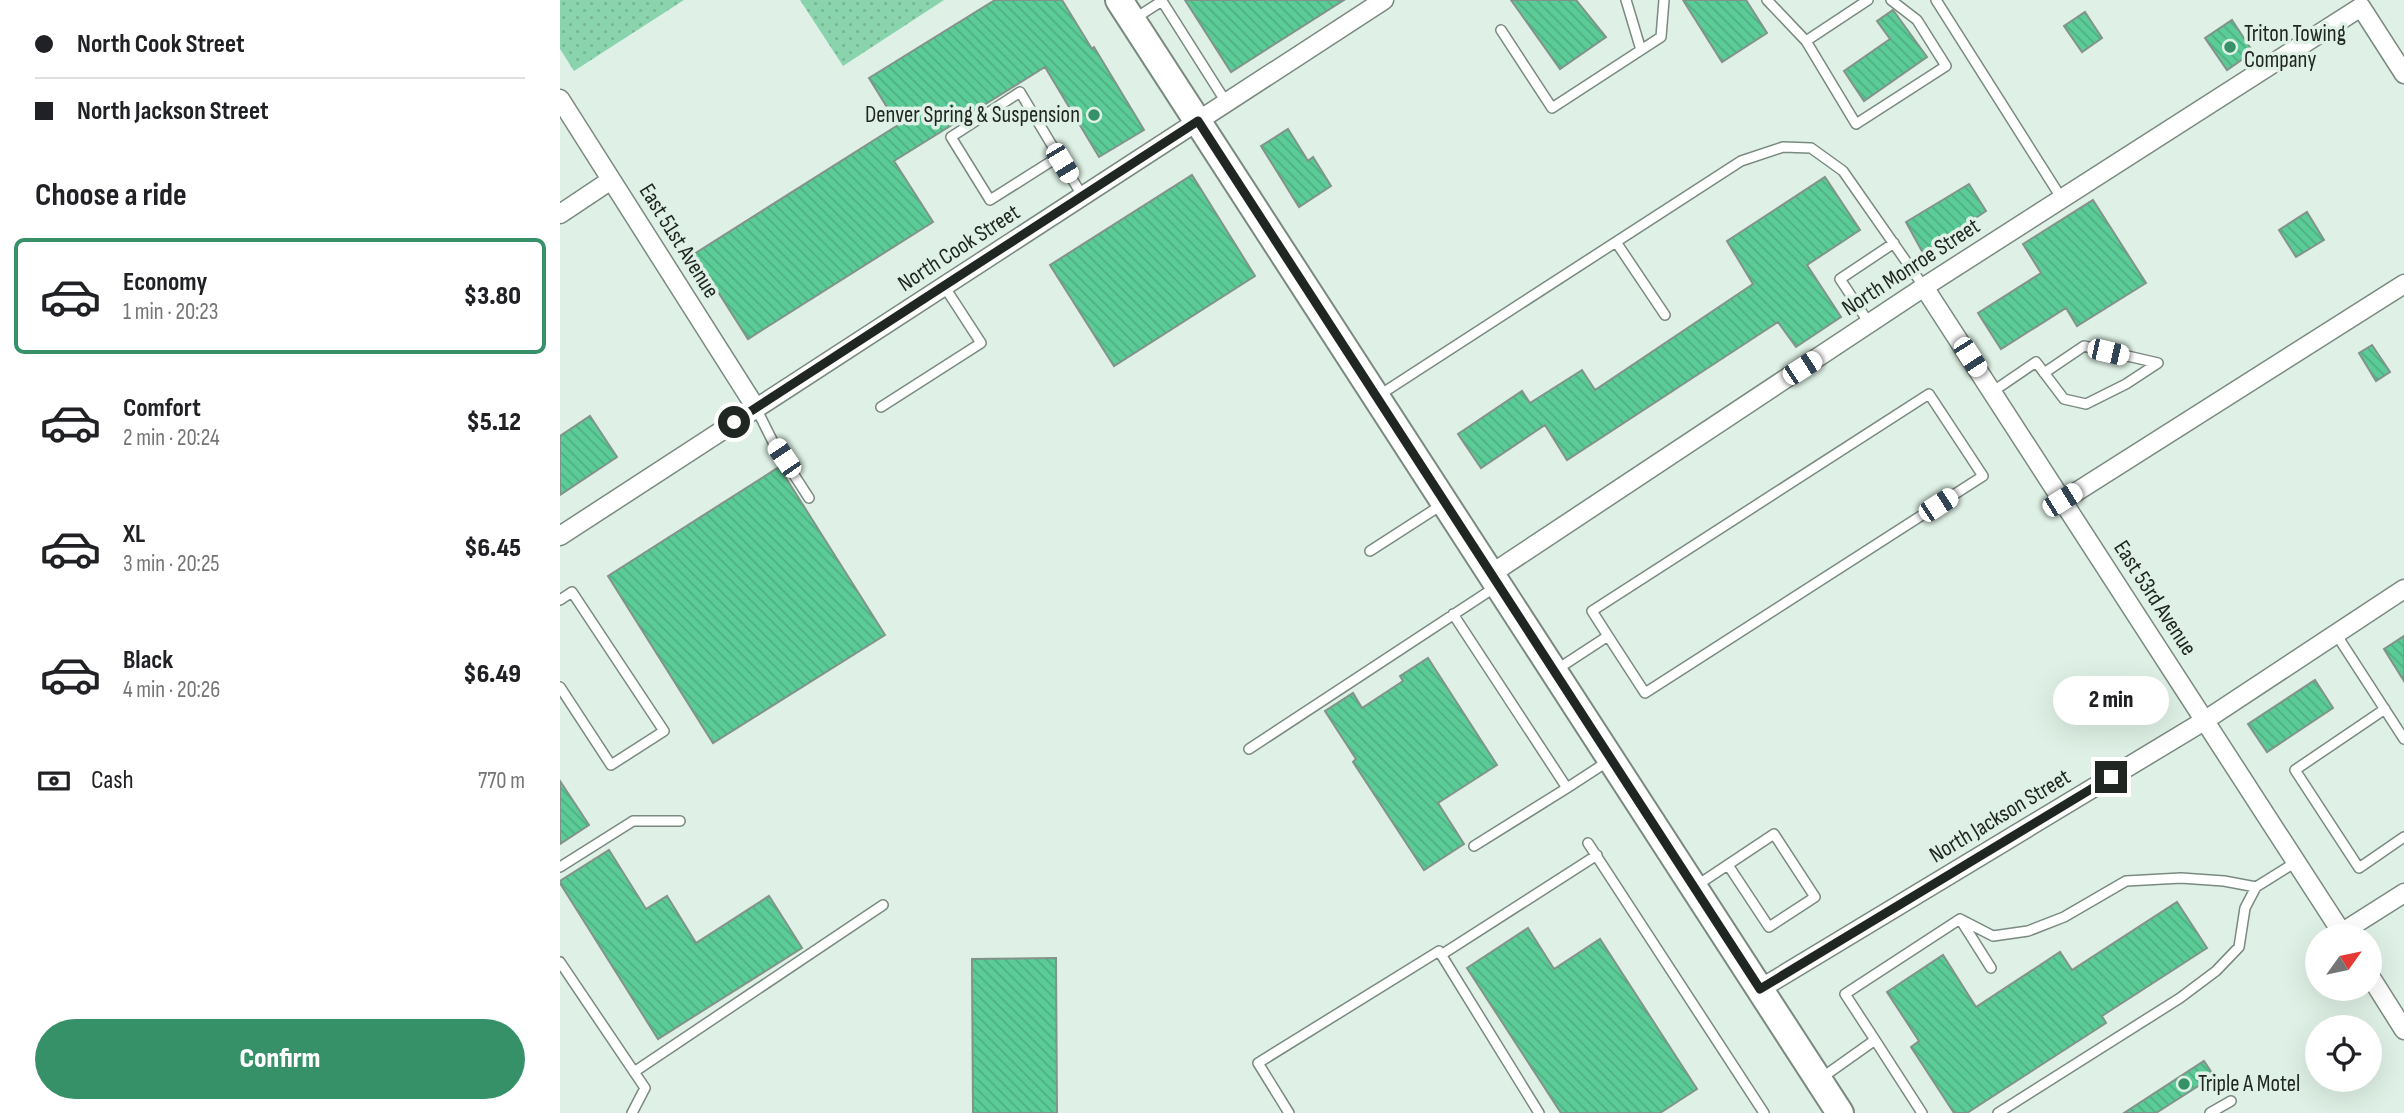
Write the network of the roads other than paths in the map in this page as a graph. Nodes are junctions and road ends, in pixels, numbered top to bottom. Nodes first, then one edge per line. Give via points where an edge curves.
1 (1384, 0) edge
2 (1626, 0) edge
3 (1664, 0) edge
4 (1768, 0) edge
5 (1868, 0) edge
6 (1891, 0) edge
7 (1936, 0) edge
8 (2365, 4) edge
9 (1126, 10) edge
10 (1501, 30) dead end
11 (1806, 41) junction
12 (1642, 50) junction
13 (2404, 74) edge
14 (560, 99) edge
15 (1226, 102) junction
16 (1198, 121) junction
17 (1058, 157) junction
18 (611, 180) junction
19 (1083, 197) junction
20 (2062, 199) junction
21 (560, 214) edge
22 (1616, 242) junction
23 (1894, 243) junction
24 (2404, 284) edge
25 (944, 286) junction
26 (1924, 287) junction
27 (1665, 314) dead end
28 (1869, 323) junction
29 (2044, 373) junction
30 (1992, 392) junction
31 (1376, 397) junction
32 (881, 407) dead end
33 (756, 408) junction
34 (809, 498) dead end
35 (2062, 500) junction
36 (1445, 503) junction
37 (560, 536) edge
38 (1370, 551) dead end
39 (1495, 579) junction
40 (2404, 589) edge
41 (560, 600) edge
42 (1453, 614) junction
43 (2336, 634) junction
44 (1608, 636) junction
45 (1554, 671) junction
46 (560, 687) edge
47 (2385, 709) junction
48 (2204, 721) junction
49 (2404, 739) edge
50 (1249, 749) dead end
51 (1611, 760) junction
52 (1567, 788) junction
53 (680, 821) dead end
54 (2404, 837) edge
55 (1588, 843) dead end
56 (1474, 846) dead end
57 (1597, 855) junction
58 (2296, 862) junction
59 (1728, 865) junction
60 (560, 867) edge
61 (1694, 887) junction
62 (2256, 887) junction
63 (2404, 892) edge
64 (883, 905) dead end
65 (1960, 919) junction
66 (2336, 924) edge
67 (2357, 924) edge
68 (1441, 956) junction
69 (560, 962) edge
70 (1991, 968) dead end
71 (1760, 989) junction
72 (2382, 995) edge
73 (2404, 1030) edge
74 (1875, 1040) junction
75 (634, 1072) junction
76 (1819, 1080) junction
77 (2231, 1101) dead end
78 (632, 1113) edge
79 (1289, 1113) edge
80 (1539, 1113) edge
81 (1764, 1113) edge
82 (1840, 1113) edge
83 (1922, 1113) edge
84 (1998, 1113) edge
85 (2210, 1113) edge

1 - 15 street, North Cook Street
2 - 12 lane
3 - 12 lane via 1661,37
4 - 11 lane
5 - 11 lane
6 - 11 lane via 1917,20 1946,65 1856,124
7 - 20 lane
8 - 13 street
8 - 20 street, North Monroe Street
9 - 15 lane via 1162,1
9 - 16 street
10 - 12 lane via 1552,108
14 - 18 street, East 51st Avenue
15 - 16 street, North Cook Street
16 - 19 street, North Cook Street
16 - 31 street
17 - 17 lane via 1020,92 951,137 990,200
17 - 19 lane
18 - 21 street
18 - 33 street, East 51st Avenue
19 - 25 street, North Cook Street
20 - 26 street, North Monroe Street
22 - 23 lane via 1741,161 1783,147 1811,148 1843,171
22 - 27 lane
22 - 31 lane
23 - 26 lane
23 - 28 lane via 1840,279
24 - 35 street
25 - 32 lane via 981,342
25 - 33 street, North Cook Street
26 - 28 street, North Monroe Street
26 - 30 street, East 53rd Avenue
28 - 39 street, North Monroe Street
29 - 29 lane via 2064,399 2086,404 2158,363 2084,346
29 - 30 lane via 2036,362
30 - 35 street, East 53rd Avenue
31 - 36 street
33 - 34 lane
33 - 37 street, North Cook Street
35 - 48 street, East 53rd Avenue
36 - 38 lane
36 - 39 street
39 - 42 lane
39 - 45 street
40 - 43 street, North Jackson Street
41 - 46 lane via 572,592 664,731 611,765
42 - 50 lane
42 - 52 lane
43 - 47 lane
43 - 48 street, North Jackson Street
44 - 44 lane via 1592,611 1929,394 1983,476 1646,693
44 - 45 lane
45 - 51 street
47 - 49 lane
47 - 54 lane via 2295,770 2359,868
48 - 58 street, East 53rd Avenue
48 - 71 street, North Jackson Street
51 - 52 lane
51 - 61 street
52 - 56 lane
53 - 60 lane via 633,821
55 - 57 lane
57 - 68 lane
57 - 81 lane
58 - 62 lane
58 - 66 street, East 53rd Avenue
59 - 59 lane via 1774,834 1815,897 1769,927
59 - 61 lane
61 - 71 street
62 - 65 lane via 2181,878 2126,881 2064,917 2028,931 1993,936
62 - 84 lane via 2245,908 2239,947 2216,971
63 - 67 street
64 - 75 lane
65 - 70 lane
65 - 74 lane via 1845,994
68 - 79 lane via 1438,951 1258,1063
68 - 80 lane
69 - 75 lane
71 - 76 street
72 - 73 street
74 - 76 lane
74 - 83 lane
75 - 78 lane via 645,1088
76 - 82 street
77 - 85 lane

